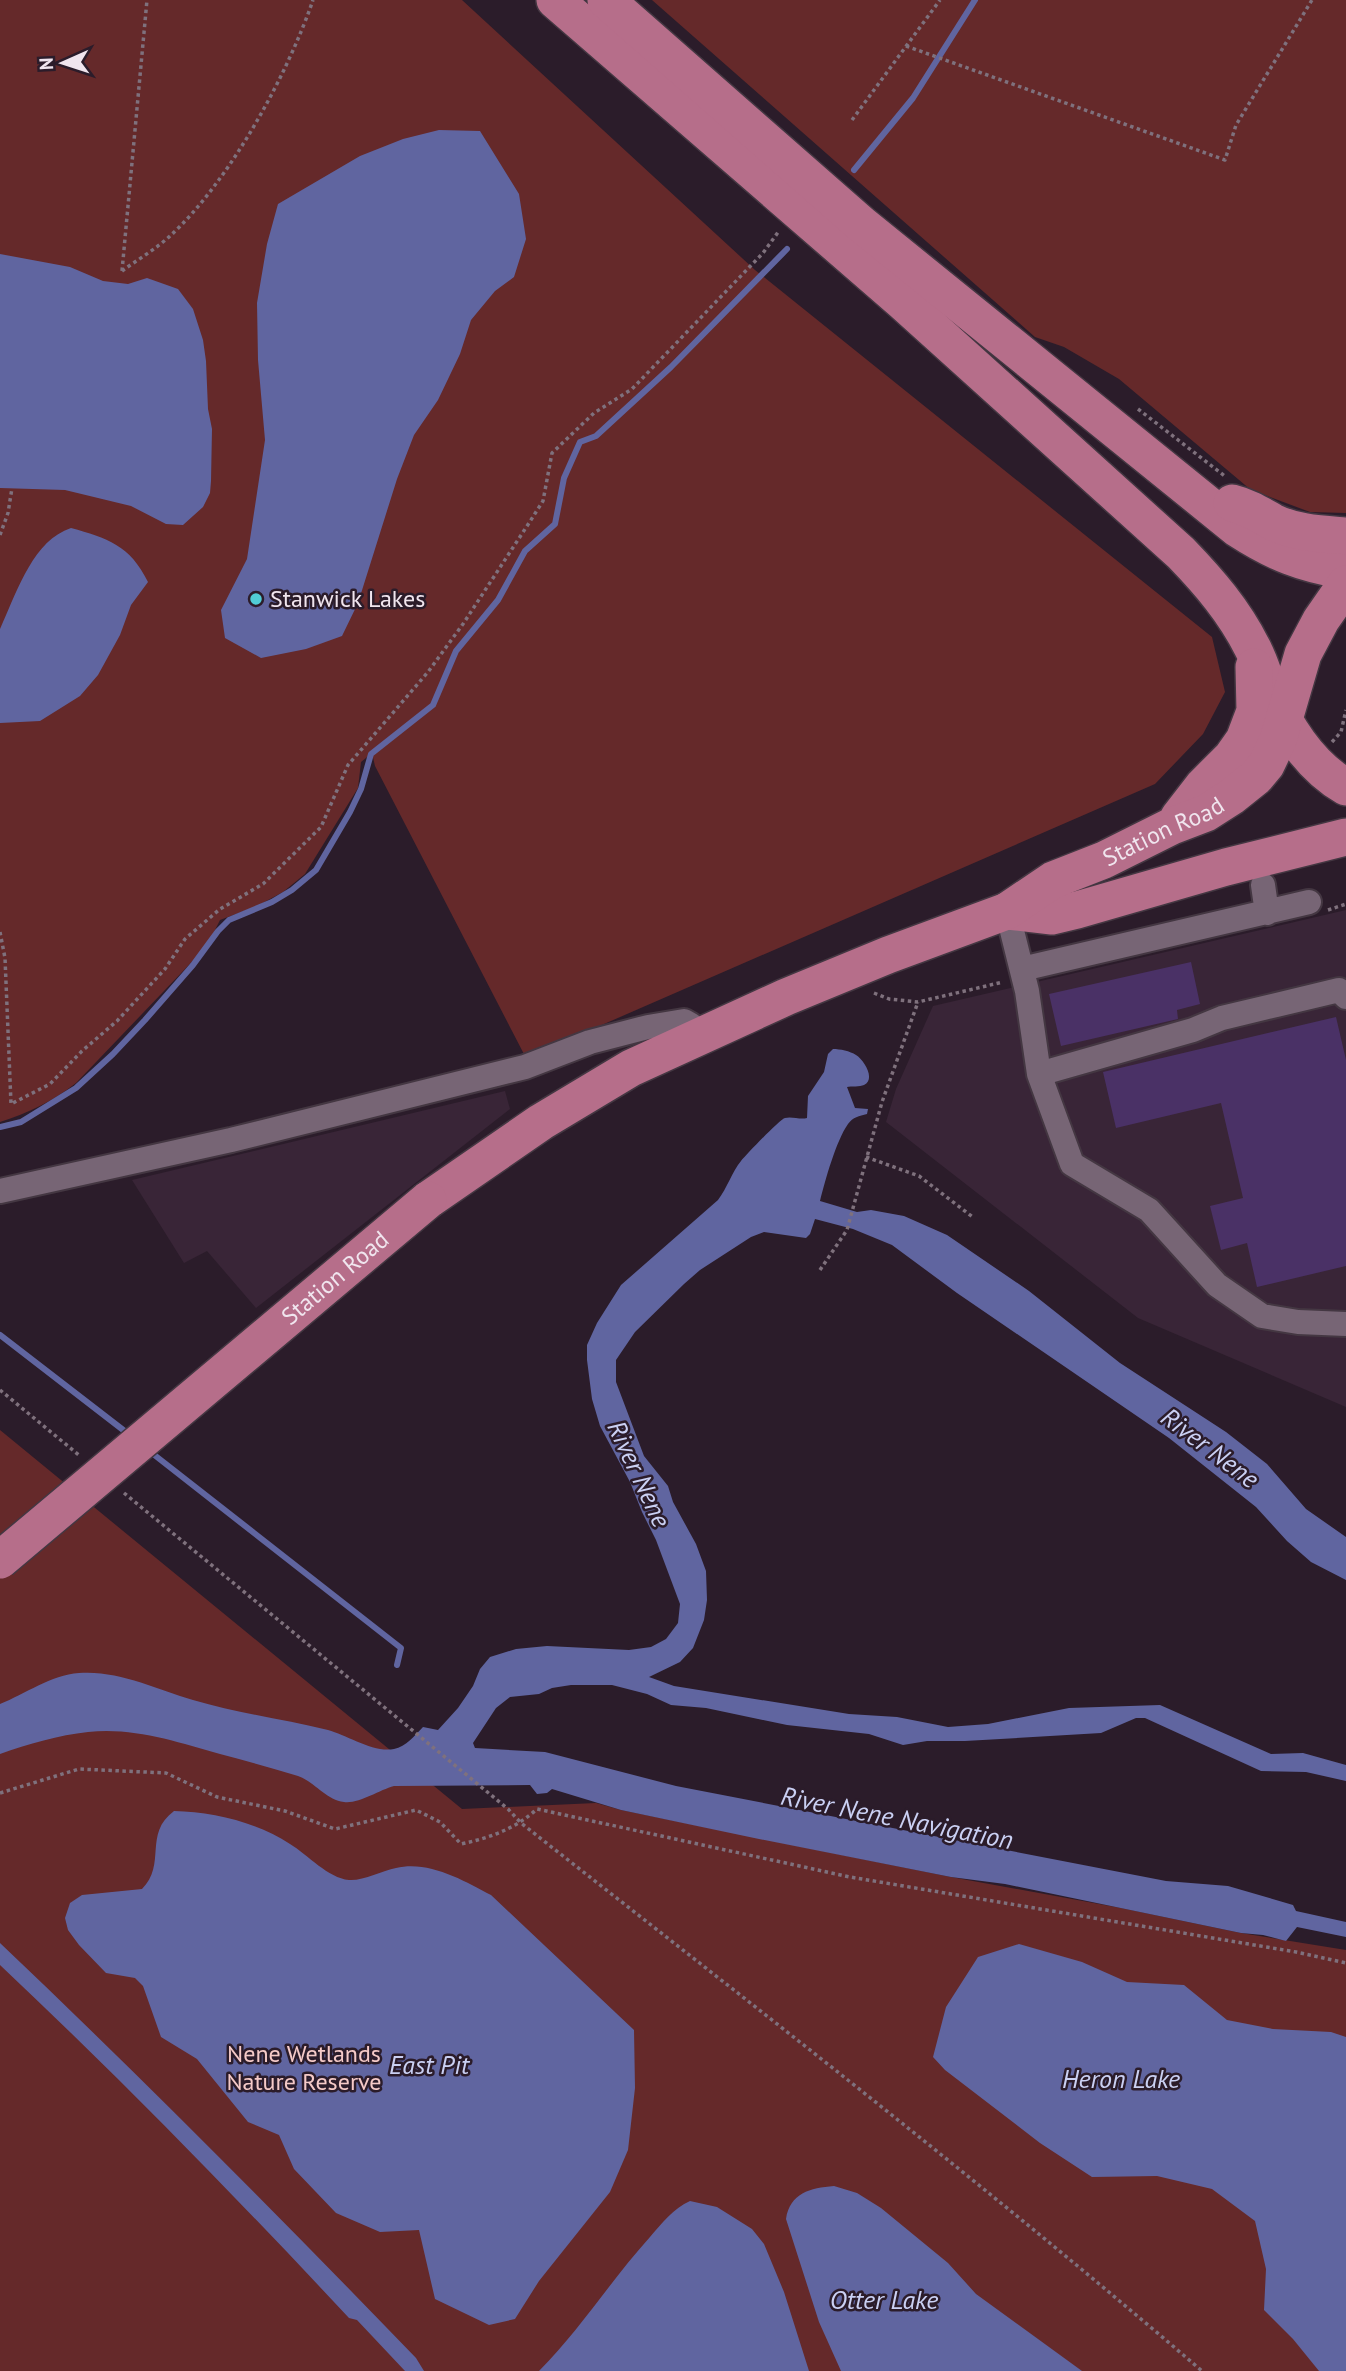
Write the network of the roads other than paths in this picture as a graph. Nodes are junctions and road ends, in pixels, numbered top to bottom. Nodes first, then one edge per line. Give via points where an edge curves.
1 (555, 0) edge
2 (606, 0) edge
3 (1200, 496) junction
4 (1346, 536) edge
5 (1346, 571) edge
6 (1346, 584) edge
7 (1254, 650) junction
8 (1284, 717) junction
9 (1346, 787) edge
10 (1171, 826) junction
11 (1346, 837) edge
12 (1263, 885) dead end
13 (1317, 906) road end
14 (1007, 911) junction
15 (1267, 912) junction
16 (1023, 974) junction
17 (1346, 997) edge
18 (696, 1037) junction
19 (1039, 1074) junction
20 (0, 1191) edge
21 (1346, 1324) edge
22 (0, 1560) edge

1 - 7 highway via 903,302 1181,553 1214,588
2 - 3 highway via 888,247
3 - 4 highway via 1248,506 1275,523 1308,533
3 - 5 highway via 1264,545 1312,565
6 - 8 highway, Station Road via 1303,654
7 - 8 highway
7 - 10 highway via 1255,711 1244,740
8 - 9 highway via 1313,762
8 - 10 highway, Station Road via 1278,740 1256,777 1206,813
10 - 14 highway, Station Road via 1052,880
11 - 14 highway, Station Road via 1052,916
12 - 15 street
13 - 15 street
14 - 16 street
14 - 18 highway, Station Road via 888,954
15 - 16 street
16 - 19 street
17 - 19 street via 1339,990 1222,1018
18 - 20 street via 684,1021 648,1027 590,1042 525,1067
18 - 22 highway, Station Road, bridge via 631,1068 541,1122 428,1200
19 - 21 street via 1072,1164 1149,1210 1217,1285 1262,1316

